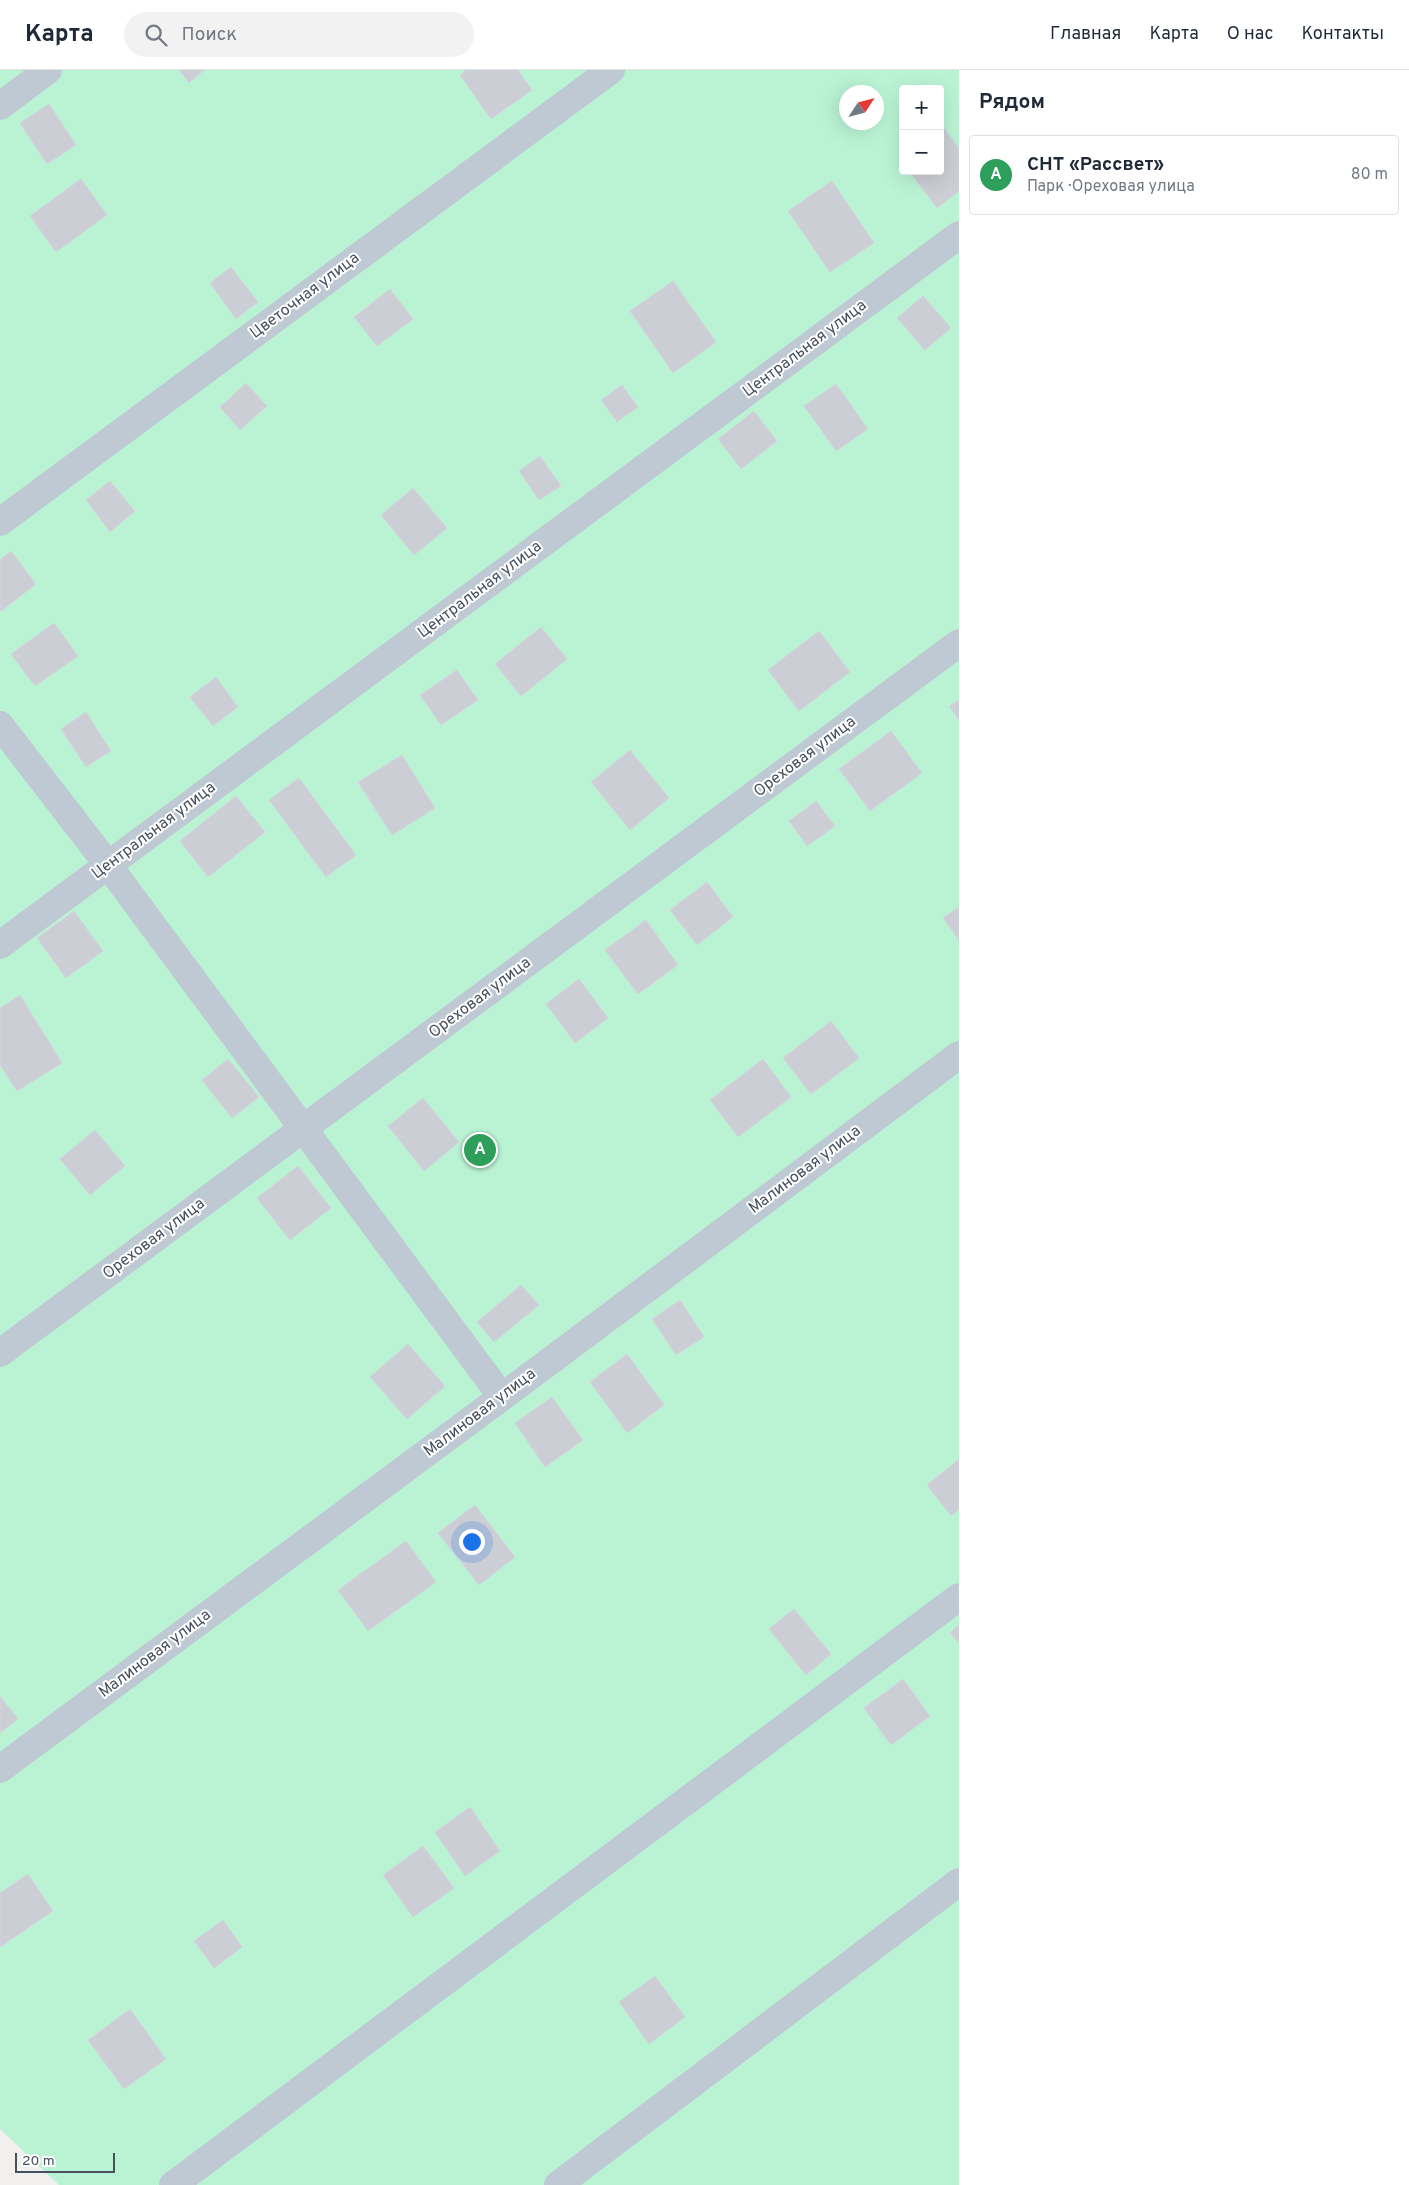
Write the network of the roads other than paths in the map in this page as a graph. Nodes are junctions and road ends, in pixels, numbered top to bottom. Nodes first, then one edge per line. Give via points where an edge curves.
1 (48, 70) edge
2 (611, 70) edge
3 (0, 106) edge
4 (959, 235) edge
5 (0, 522) edge
6 (959, 643) edge
7 (0, 725) edge
8 (108, 865) junction
9 (0, 945) edge
10 (959, 1055) edge
11 (304, 1128) junction
12 (0, 1353) edge
13 (502, 1397) junction
14 (959, 1597) edge
15 (0, 1769) edge
16 (959, 1882) edge
17 (173, 2185) edge
18 (558, 2185) edge

1 - 3 street
2 - 5 street, Цветочная улица
4 - 8 street, Центральная улица
6 - 11 street, Ореховая улица
7 - 8 street
8 - 9 street, Центральная улица
8 - 11 street
10 - 13 street, Малиновая улица
11 - 12 street, Ореховая улица
11 - 13 street
13 - 15 street, Малиновая улица
14 - 17 street
16 - 18 street

